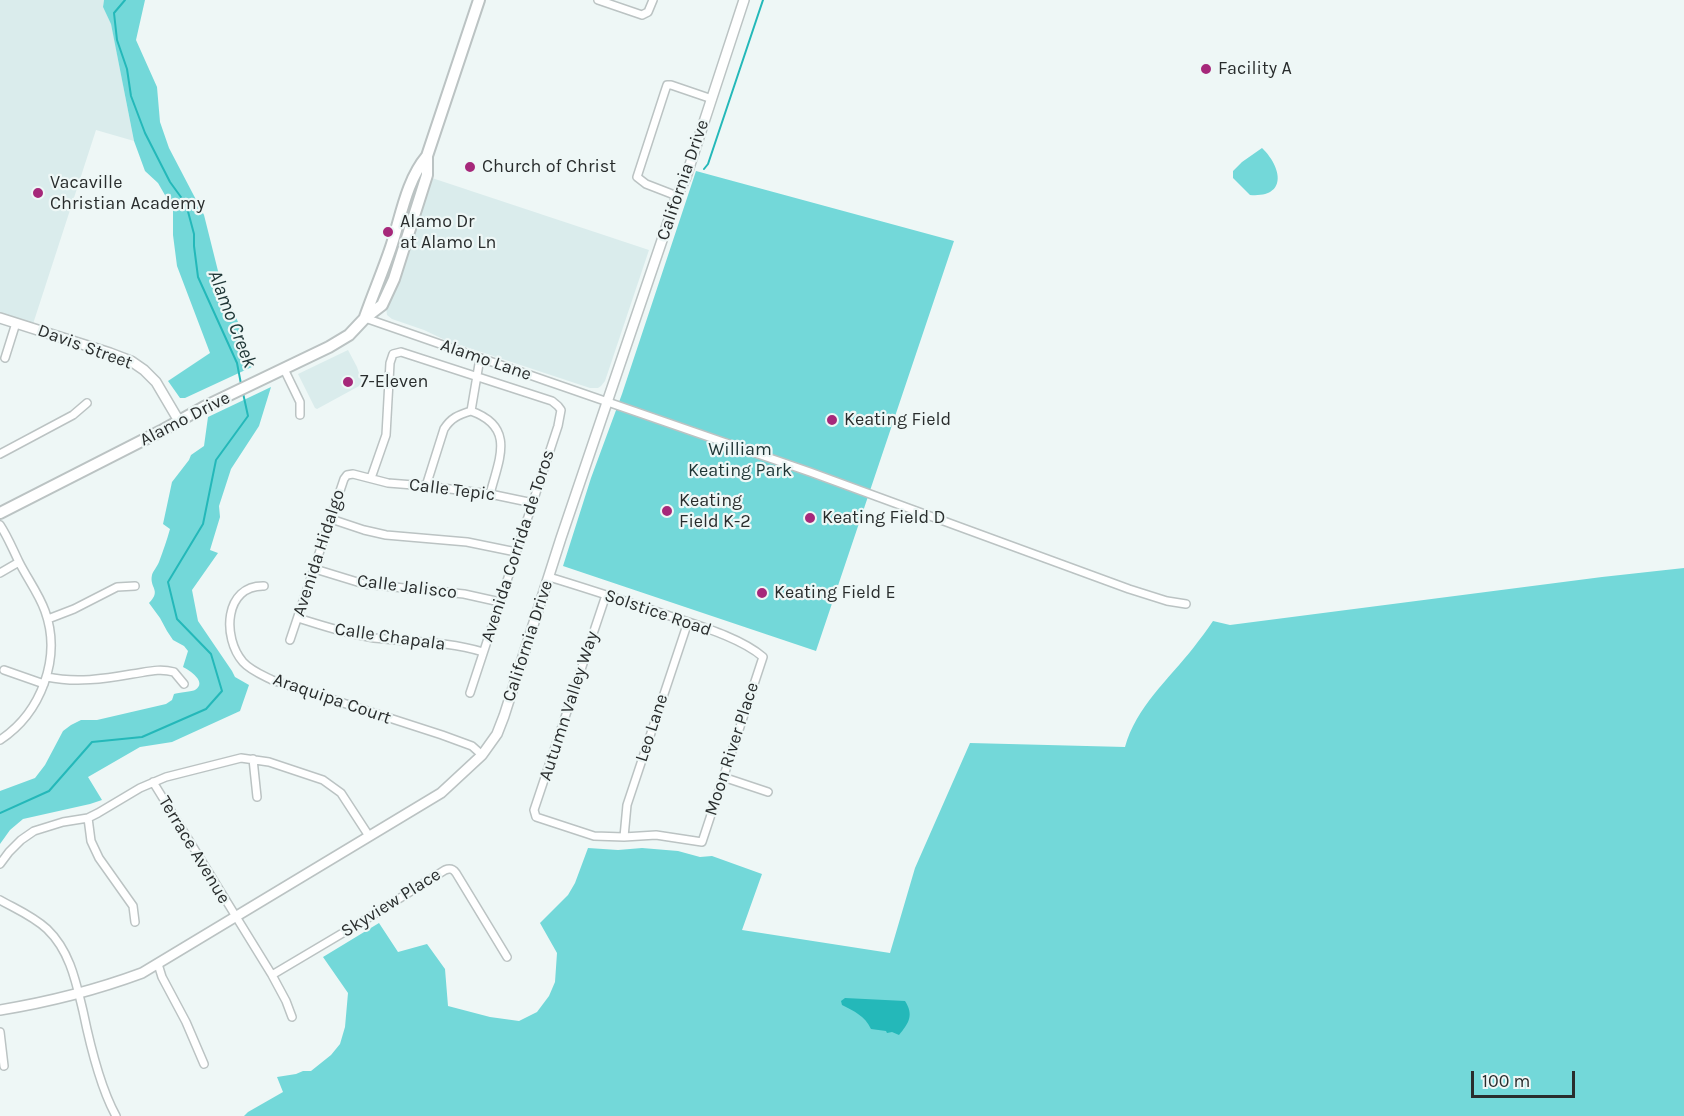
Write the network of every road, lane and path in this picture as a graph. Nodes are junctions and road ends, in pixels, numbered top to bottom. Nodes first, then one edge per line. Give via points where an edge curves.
1 (479, 0) edge
2 (598, 0) edge
3 (653, 0) edge
4 (744, 0) edge
5 (712, 99) junction
6 (427, 156) junction
7 (417, 169) junction
8 (677, 196) junction
9 (402, 252) junction
10 (0, 318) edge
11 (365, 318) junction
12 (16, 323) junction
13 (5, 358) dead end
14 (480, 358) junction
15 (284, 369) junction
16 (477, 377) junction
17 (607, 402) junction
18 (87, 403) dead end
19 (471, 411) junction
20 (300, 415) dead end
21 (180, 421) junction
22 (0, 454) edge
23 (371, 478) junction
24 (426, 486) junction
25 (490, 494) junction
26 (533, 502) junction
27 (0, 513) edge
28 (331, 519) junction
29 (0, 525) edge
30 (516, 552) junction
31 (19, 562) junction
32 (315, 569) junction
33 (0, 573) edge
34 (549, 577) junction
35 (135, 586) dead end
36 (264, 586) dead end
37 (606, 595) junction
38 (500, 602) junction
39 (1186, 604) dead end
40 (298, 618) junction
41 (48, 619) junction
42 (688, 622) junction
43 (290, 640) dead end
44 (483, 651) junction
45 (763, 657) joint
46 (4, 670) dead end
47 (46, 680) junction
48 (184, 684) dead end
49 (470, 693) dead end
50 (0, 740) edge
51 (482, 755) junction
52 (253, 759) junction
53 (723, 777) junction
54 (153, 782) junction
55 (768, 792) dead end
56 (257, 797) dead end
57 (88, 818) junction
58 (369, 836) junction
59 (624, 837) junction
60 (0, 864) edge
61 (0, 900) edge
62 (235, 917) junction
63 (135, 922) dead end
64 (507, 957) dead end
65 (158, 964) junction
66 (272, 975) junction
67 (79, 993) junction
68 (0, 1010) edge
69 (0, 1016) edge
70 (292, 1017) dead end
71 (0, 1032) edge
72 (204, 1064) dead end
73 (4, 1066) dead end
74 (116, 1116) edge

1 - 6 main road, Alamo Drive
2 - 3 street via 642,15 648,12
4 - 5 street, California Drive
5 - 8 street, California Drive
5 - 8 street via 667,85 637,177
6 - 7 main road, Alamo Drive
6 - 9 main road, Alamo Drive via 427,175
7 - 9 main road
7 - 11 main road, Alamo Drive
8 - 17 street, California Drive
9 - 11 main road, Alamo Drive via 382,305
10 - 12 street, Davis Street
11 - 14 street, Alamo Lane
11 - 15 main road, Alamo Drive via 340,340
12 - 13 street
12 - 21 street, Davis Street via 131,361 156,382
14 - 16 street
14 - 17 street, Alamo Lane
15 - 20 street via 300,402
15 - 21 main road, Alamo Drive
16 - 19 street
16 - 23 street, Avenida Hidalgo via 401,352 393,354 386,435
16 - 26 street, Avenida Corrida de Toros via 552,402 561,410
17 - 34 street, California Drive
17 - 39 street, Alamo Lane via 1129,589
18 - 22 street via 74,415
19 - 24 street via 449,421 444,429
19 - 25 street via 487,418 501,442
21 - 27 main road, Alamo Drive
23 - 24 street, Calle Tepic
23 - 28 street, Avenida Hidalgo via 347,475
24 - 25 street, Calle Tepic
25 - 26 street, Calle Tepic
26 - 30 street, Avenida Corrida de Toros
28 - 30 street via 386,535 467,542
28 - 32 street, Avenida Hidalgo
29 - 31 street
30 - 38 street, Avenida Corrida de Toros
31 - 33 street
31 - 41 street
32 - 38 street, Calle Jalisco via 364,584 464,594
32 - 40 street, Avenida Hidalgo
34 - 37 street, Solstice Road
34 - 51 street, California Drive via 507,708
35 - 41 street via 117,587
36 - 51 street, Araquipa Court via 242,592 229,624 243,662 253,670 272,680 472,746
37 - 42 street, Solstice Road
37 - 59 street, Autumn Valley Way via 534,810 536,817 594,836
38 - 44 street, Avenida Corrida de Toros
40 - 43 street, Avenida Hidalgo
40 - 44 street, Calle Chapala via 373,638
41 - 47 street via 51,650
42 - 45 street, Solstice Road via 753,648
42 - 59 street, Leo Lane via 627,805
44 - 49 street, Avenida Corrida de Toros
45 - 53 street, Moon River Place
46 - 47 street
47 - 48 street via 88,681 155,669 174,672
47 - 50 street via 25,718
51 - 58 street, California Drive via 441,793
52 - 54 street via 241,758
52 - 56 street
52 - 58 street via 313,776 333,787
53 - 55 street
53 - 59 street, Moon River Place via 702,842 656,835
54 - 57 street
54 - 62 street, Terrace Avenue
57 - 60 street via 34,831
57 - 63 street via 91,841 133,906
58 - 62 street, California Drive
61 - 67 street via 35,919 62,946
62 - 65 street, California Drive
62 - 66 street, Terrace Avenue
64 - 66 street, Skyview Place via 456,873 449,869
65 - 67 street, California Drive via 107,986
65 - 72 street
66 - 70 street, Terrace Avenue
67 - 68 street, California Drive
67 - 74 street via 103,1086
68 - 69 street
71 - 73 street

